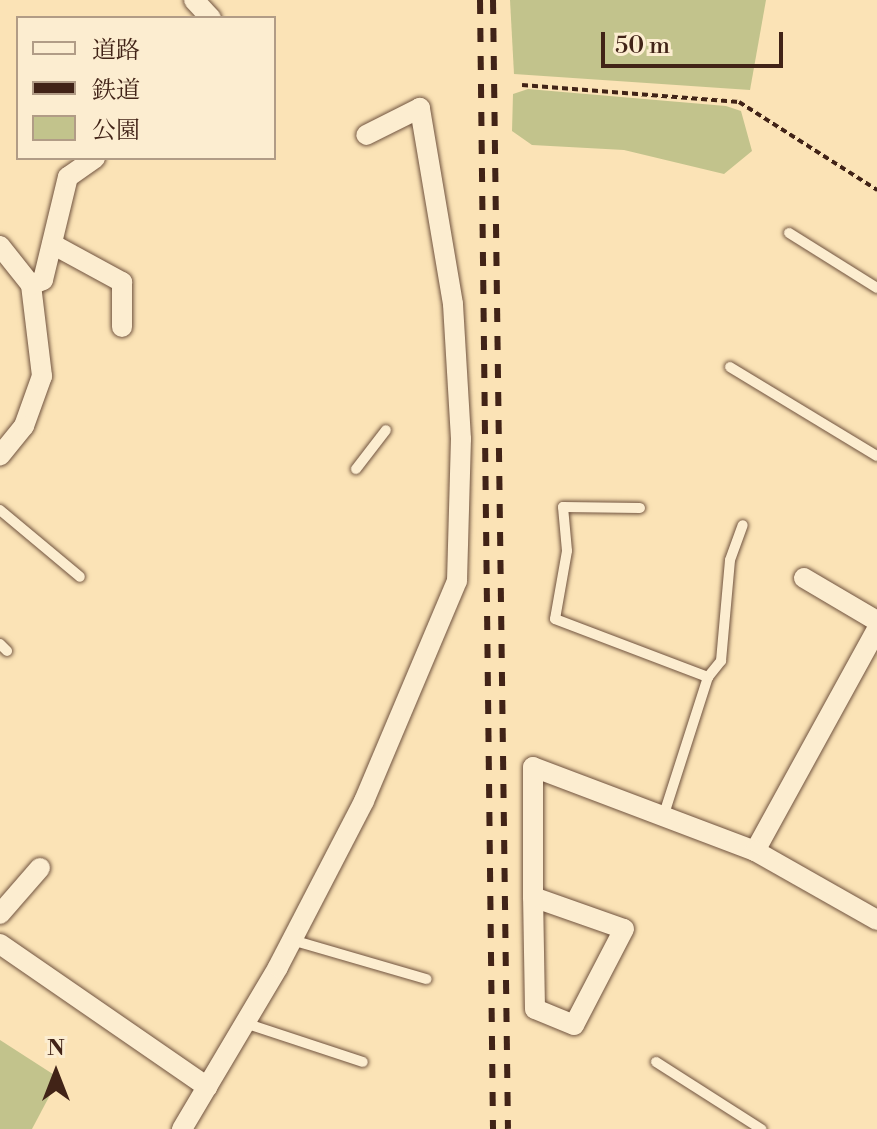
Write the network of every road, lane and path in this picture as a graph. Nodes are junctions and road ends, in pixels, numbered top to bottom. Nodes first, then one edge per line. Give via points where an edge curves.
1 (194, 0) edge
2 (209, 16) edge
3 (522, 85) dead end
4 (366, 135) dead end
5 (90, 160) edge
6 (68, 168) edge
7 (877, 190) edge
8 (789, 233) dead end
9 (52, 244) junction
10 (0, 246) edge
11 (31, 285) junction
12 (877, 288) edge
13 (122, 327) dead end
14 (730, 367) dead end
15 (386, 430) dead end
16 (0, 456) edge
17 (877, 456) edge
18 (356, 469) dead end
19 (640, 508) dead end
20 (0, 510) edge
21 (743, 525) dead end
22 (80, 577) dead end
23 (804, 578) dead end
24 (877, 621) edge
25 (877, 629) edge
26 (708, 677) junction
27 (664, 814) junction
28 (755, 851) junction
29 (40, 868) dead end
30 (533, 897) junction
31 (0, 914) edge
32 (877, 920) edge
33 (292, 940) junction
34 (0, 944) edge
35 (426, 979) dead end
36 (245, 1023) junction
37 (363, 1062) dead end
38 (656, 1062) dead end
39 (207, 1087) junction
40 (182, 1129) edge
41 (761, 1129) edge

1 - 2 street
3 - 7 path via 739,102
4 - 33 street via 420,108 453,304 461,439 457,581 364,801
5 - 6 street
6 - 9 street
8 - 12 lane
9 - 11 street via 43,280
9 - 13 street via 122,282
10 - 11 street
11 - 16 street via 42,376 24,426
14 - 17 lane
15 - 18 lane
19 - 26 lane via 563,507 567,551 555,619
20 - 22 lane
21 - 26 lane via 730,560 721,661
23 - 24 street
25 - 28 street
26 - 27 lane
27 - 28 street
27 - 30 street via 533,767
28 - 32 street
29 - 31 street
30 - 30 street via 535,1009 574,1025 624,929
33 - 35 lane
33 - 36 street
34 - 39 street
36 - 37 lane
36 - 39 street
38 - 41 lane
39 - 40 street

